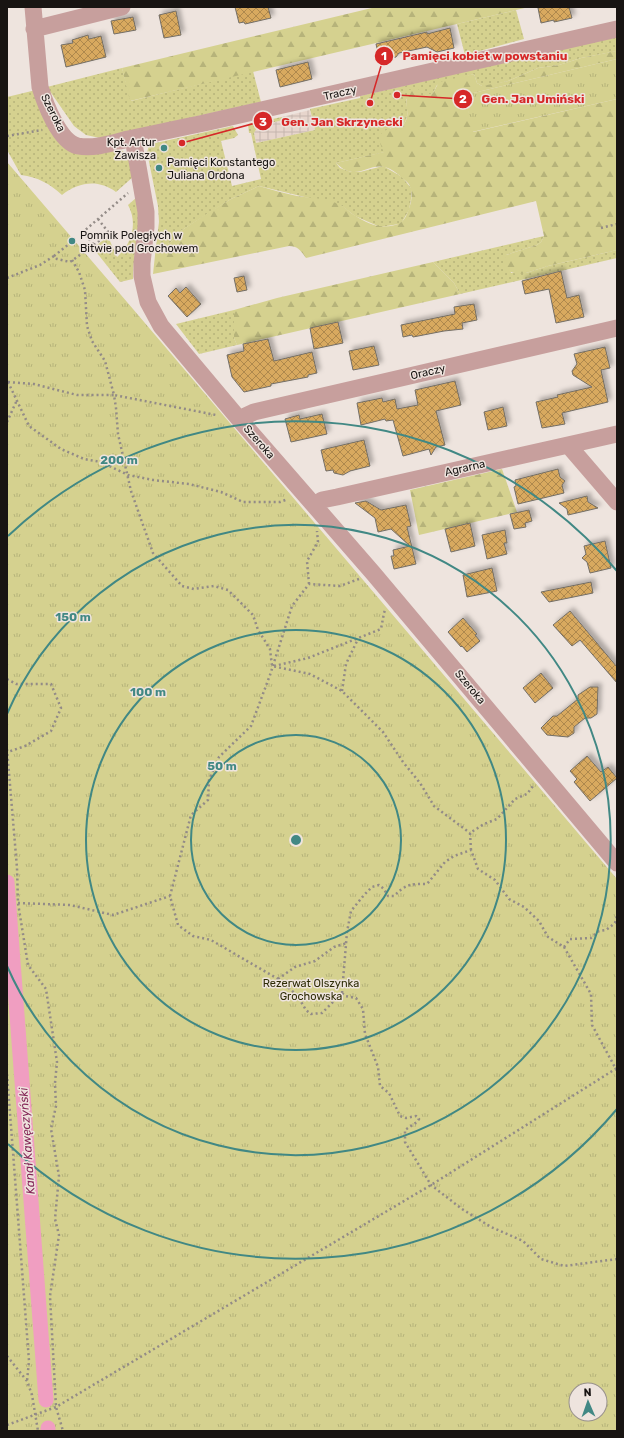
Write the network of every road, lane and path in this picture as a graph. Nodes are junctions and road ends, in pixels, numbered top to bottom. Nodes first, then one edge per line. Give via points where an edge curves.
1 (33, 7) edge
2 (122, 7) edge
3 (34, 29) junction
4 (617, 29) edge
5 (57, 127) junction
6 (7, 136) edge
7 (133, 138) junction
8 (142, 182) junction
9 (98, 219) junction
10 (617, 224) edge
11 (601, 228) dead end
12 (69, 244) dead end
13 (94, 245) junction
14 (54, 256) junction
15 (72, 260) junction
16 (7, 278) edge
17 (617, 328) edge
18 (8, 381) edge
19 (114, 395) junction
20 (16, 400) junction
21 (239, 419) junction
22 (7, 422) edge
23 (617, 434) edge
24 (568, 444) junction
25 (128, 475) junction
26 (293, 496) dead end
27 (617, 502) edge
28 (315, 506) junction
29 (373, 573) junction
30 (309, 584) junction
31 (393, 596) junction
32 (359, 638) junction
33 (272, 666) junction
34 (7, 679) edge
35 (342, 691) junction
36 (8, 750) edge
37 (543, 775) junction
38 (9, 804) edge
39 (470, 833) junction
40 (471, 850) junction
41 (617, 863) edge
42 (170, 896) junction
43 (18, 903) junction
44 (617, 916) edge
45 (347, 943) junction
46 (564, 947) junction
47 (278, 979) junction
48 (342, 993) junction
49 (616, 1070) edge
50 (7, 1074) edge
51 (431, 1185) junction
52 (617, 1259) edge
53 (7, 1356) edge
54 (27, 1381) junction
55 (56, 1407) junction
56 (36, 1414) junction
57 (7, 1425) edge
58 (38, 1431) edge
59 (63, 1431) edge

1 - 3 street, Szeroka
2 - 3 street
3 - 5 street, Szeroka via 40,87
4 - 7 street, Traczy
5 - 6 path
5 - 7 street, Szeroka via 77,146 98,146
7 - 8 street, Szeroka
8 - 9 path
8 - 21 street, Szeroka via 146,220 142,276 148,302 161,326
9 - 13 path via 83,232
9 - 13 path via 109,233
10 - 11 path
12 - 14 path
13 - 15 path
14 - 15 path via 70,262
14 - 16 path via 40,265
15 - 19 path via 85,290 87,326 92,341 105,361
17 - 21 street, Oraczy via 247,414
18 - 19 path via 34,384 77,395
18 - 20 path
19 - 21 path
19 - 25 path via 118,434
20 - 22 path
20 - 25 path via 30,426 61,449 84,459 101,462
21 - 28 street, Szeroka
23 - 24 street, Agrarna
24 - 27 street
24 - 28 street, Agrarna via 322,500
25 - 26 path via 189,484 221,492 243,502 280,502
25 - 33 path via 131,491 153,553 182,586 194,589 214,586 228,590 253,615 258,630 270,649
28 - 29 street, Szeroka
28 - 30 path via 318,542 307,561
29 - 30 path via 340,586
29 - 31 street, Szeroka
30 - 33 path via 292,606
31 - 32 path via 384,613 381,629
31 - 37 street, Szeroka
32 - 33 path via 308,658
32 - 35 path via 346,664
33 - 35 path via 310,674
33 - 42 path via 251,726 219,757 209,780 208,800 191,815
34 - 36 path via 16,684 51,684 61,708 51,731 25,746
35 - 39 path via 383,732 434,806
36 - 38 path
37 - 39 path via 527,794 515,799 497,819
37 - 41 street, Szeroka
38 - 43 path via 17,868
39 - 40 path
40 - 45 path via 445,862 427,884 403,887 394,896 388,896 378,885 372,887 352,911
40 - 46 path via 478,869 495,880 509,899 524,907 539,921 548,937
42 - 43 path via 113,915 70,905
42 - 47 path via 178,925 193,936 211,940
43 - 55 path via 28,965 46,989 57,1062 56,1106 51,1129 58,1176 55,1219 59,1235 50,1296
44 - 46 path via 606,930 599,931 591,938 570,939
45 - 47 path via 334,947 315,961 295,967
45 - 48 path
46 - 49 path via 591,994 592,1025
47 - 48 path via 297,995 311,1014 322,1013
48 - 51 path via 356,998 362,1009 365,1034 378,1067 380,1086 389,1094 400,1116 416,1116 419,1119 405,1130 405,1142
49 - 51 path
50 - 54 path via 29,1361
51 - 52 path via 491,1227 523,1242 541,1259 564,1266
51 - 55 path
53 - 54 path
54 - 56 path
55 - 56 path
55 - 59 path
56 - 57 path
56 - 58 path

